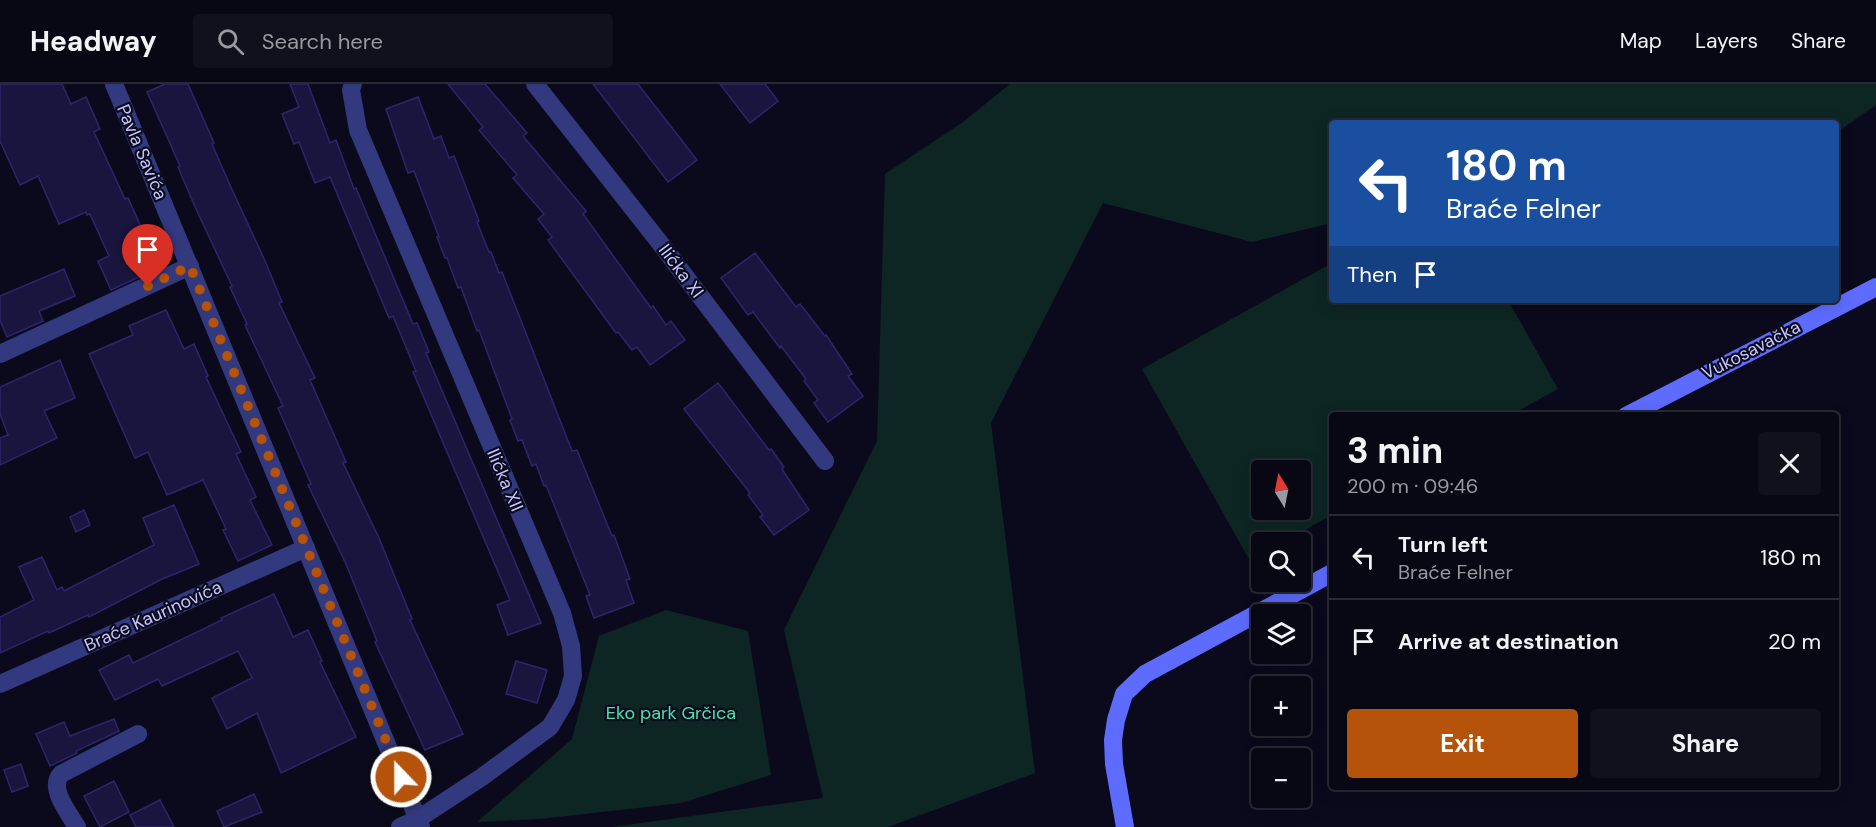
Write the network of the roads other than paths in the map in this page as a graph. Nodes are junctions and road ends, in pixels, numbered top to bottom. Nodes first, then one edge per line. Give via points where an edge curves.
1 (114, 84) edge
2 (353, 84) edge
3 (535, 84) edge
4 (190, 266) junction
5 (1876, 287) edge
6 (0, 354) edge
7 (1634, 412) edge
8 (825, 461) dead end
9 (306, 548) junction
10 (1329, 575) edge
11 (0, 684) edge
12 (138, 734) dead end
13 (420, 823) edge
14 (77, 827) edge
15 (400, 827) edge
16 (1125, 827) edge

1 - 4 street, Pavla Savića
2 - 13 street, Ilićka XII via 358,130 562,613 571,646 573,676 566,700 550,727
3 - 8 street, Ilićka XI
4 - 6 street
4 - 9 street, Pavla Savića
5 - 7 street, Vukosavačka
9 - 11 street, Braće Kaurinovića
9 - 13 street, Pavla Savića
10 - 16 street via 1145,674 1124,694 1113,740
12 - 14 street via 58,777 57,790
13 - 15 street

